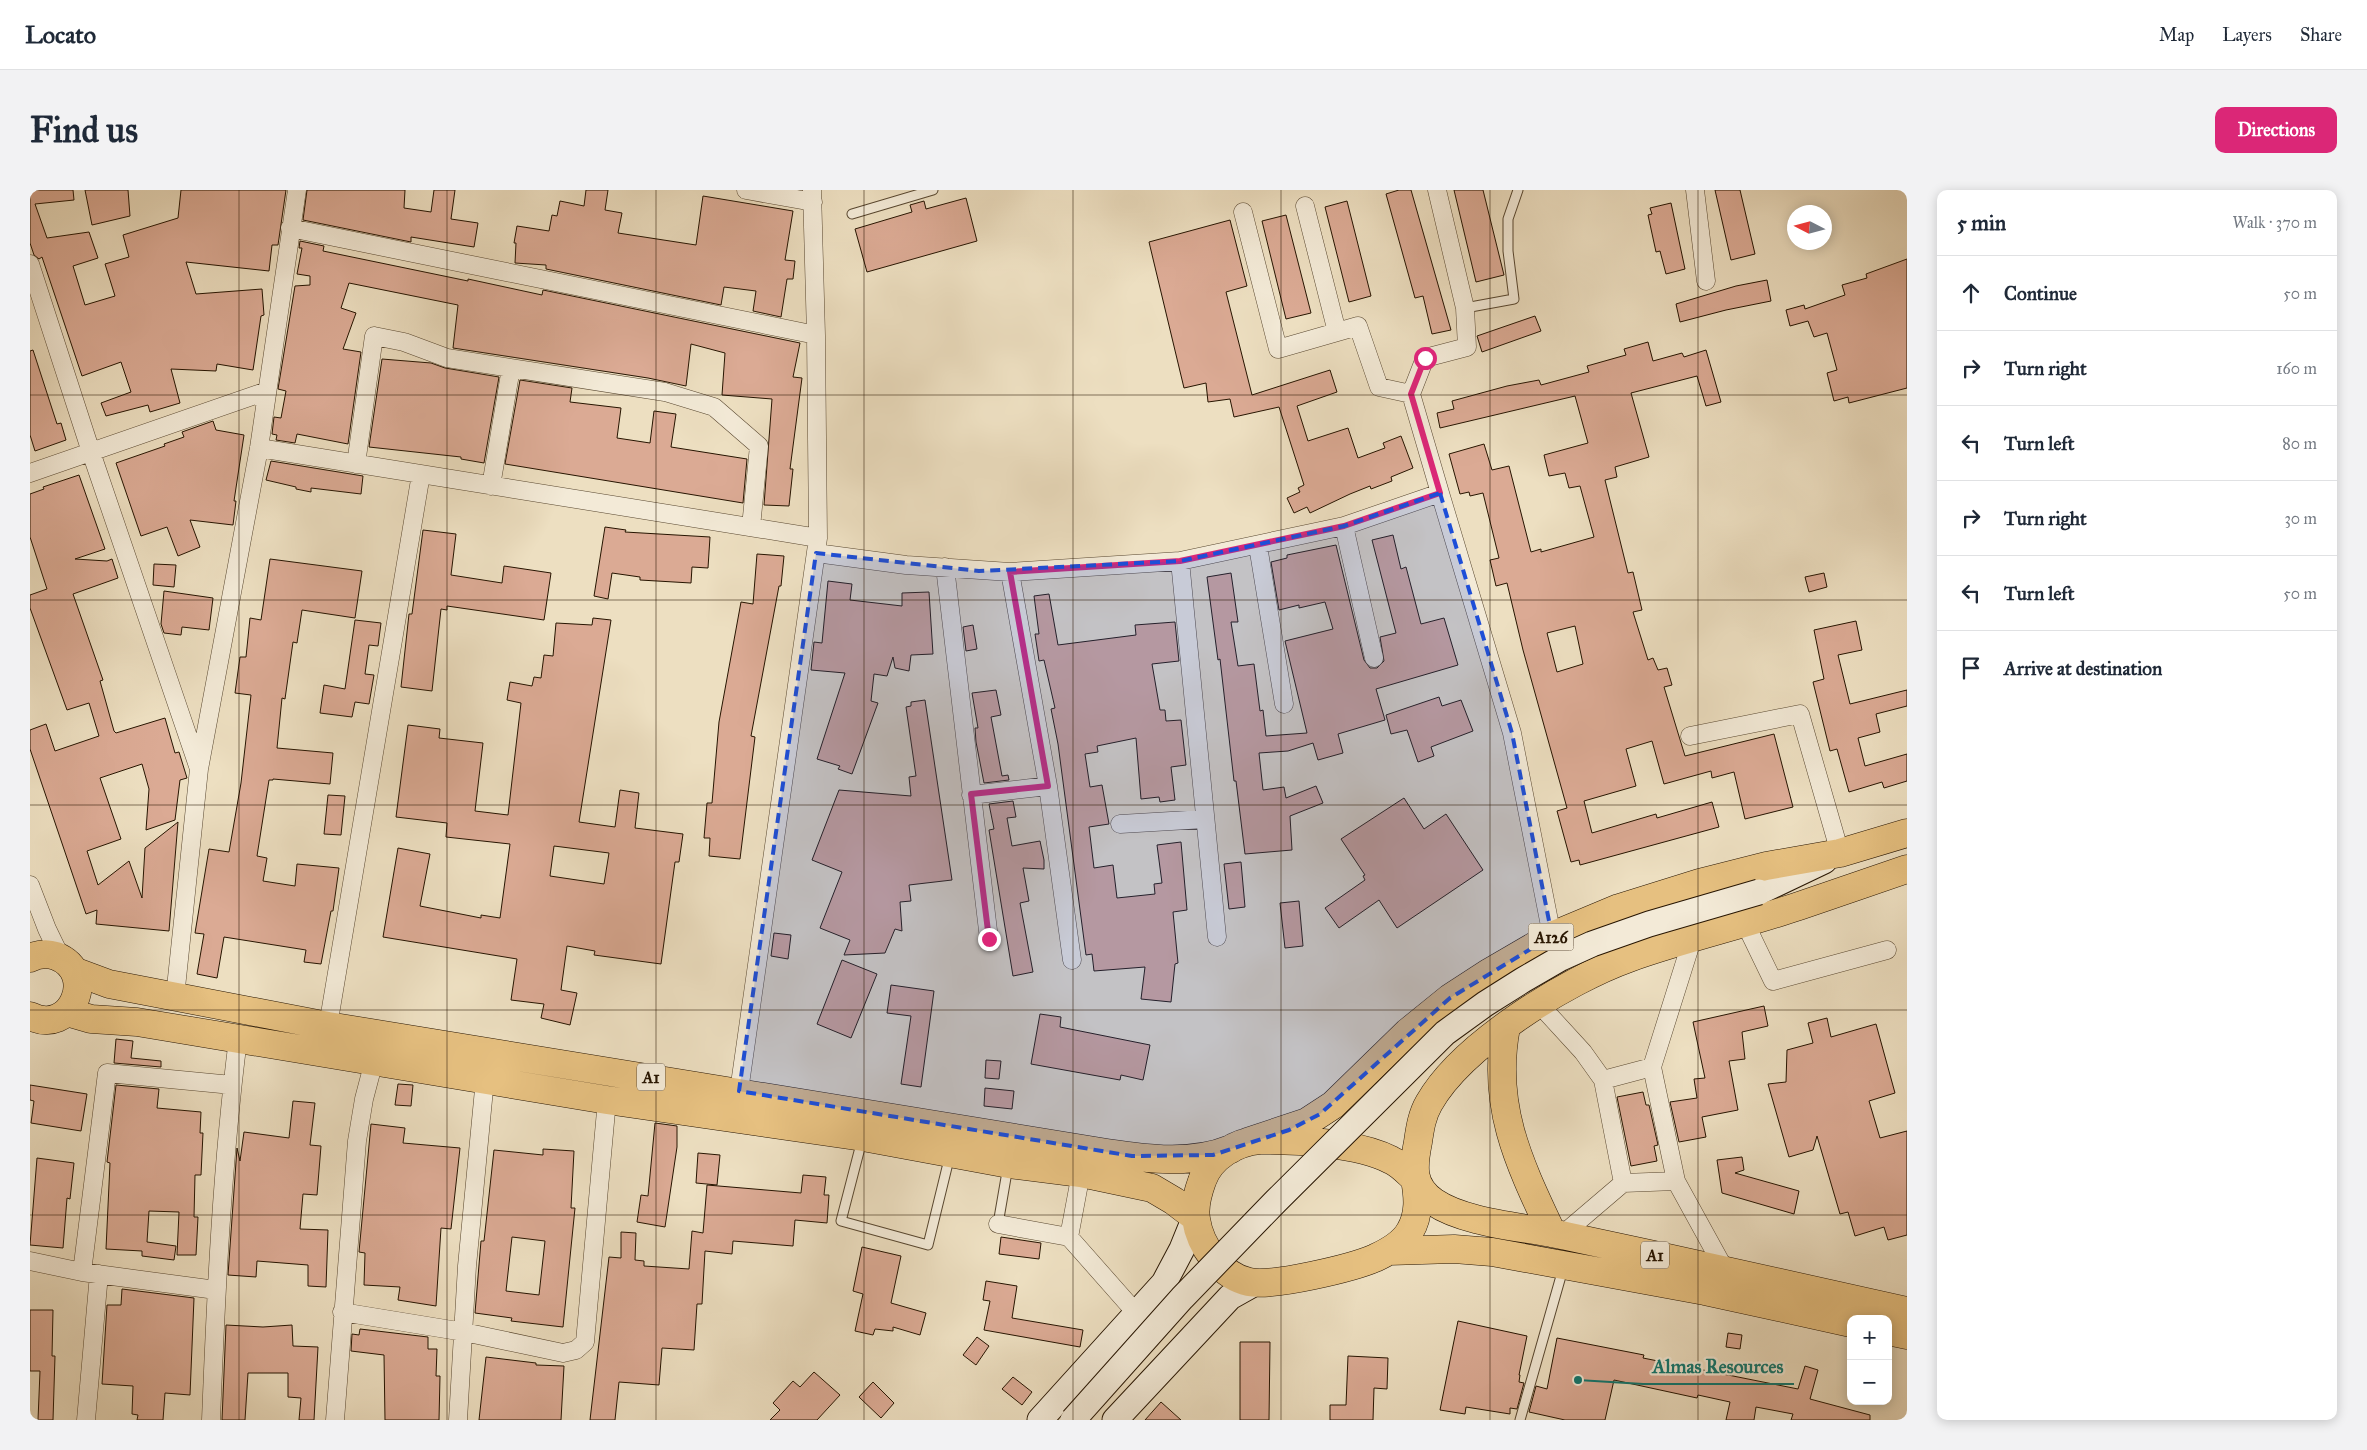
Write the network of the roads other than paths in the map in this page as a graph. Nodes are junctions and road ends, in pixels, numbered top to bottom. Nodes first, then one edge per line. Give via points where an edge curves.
1 (297, 190) edge
2 (746, 190) edge
3 (933, 190) edge
4 (1438, 190) edge
5 (1518, 190) edge
6 (1695, 190) edge
7 (813, 196) edge
8 (1305, 206) dead end
9 (1244, 212) dead end
10 (852, 214) dead end
11 (290, 228) junction
12 (30, 264) edge
13 (1706, 281) dead end
14 (1465, 308) junction
15 (1337, 332) junction
16 (816, 335) junction
17 (510, 368) junction
18 (267, 391) junction
19 (1411, 394) junction
20 (259, 448) junction
21 (91, 452) junction
22 (356, 464) junction
23 (30, 473) edge
24 (421, 474) junction
25 (491, 486) junction
26 (1440, 493) junction
27 (1344, 526) junction
28 (751, 527) junction
29 (817, 545) junction
30 (1258, 546) junction
31 (1180, 561) junction
32 (945, 567) junction
33 (1010, 572) junction
34 (1374, 658) dead end
35 (1284, 704) dead end
36 (1690, 736) dead end
37 (199, 769) junction
38 (1048, 786) junction
39 (971, 794) junction
40 (1205, 818) junction
41 (1120, 824) dead end
42 (1907, 833) edge
43 (1840, 853) junction
44 (1907, 868) edge
45 (30, 885) edge
46 (1847, 889) junction
47 (1759, 892) junction
48 (1745, 923) junction
49 (1552, 936) junction
50 (1217, 937) dead end
51 (989, 939) dead end
52 (1692, 940) junction
53 (1887, 950) dead end
54 (30, 958) edge
55 (1072, 960) dead end
56 (68, 965) junction
57 (176, 997) junction
58 (1539, 1004) junction
59 (67, 1012) junction
60 (30, 1016) edge
61 (328, 1026) junction
62 (1506, 1027) junction
63 (238, 1039) junction
64 (374, 1061) junction
65 (1652, 1067) junction
66 (485, 1079) junction
67 (1603, 1080) junction
68 (232, 1085) junction
69 (739, 1091) junction
70 (607, 1100) junction
71 (863, 1137) junction
72 (1239, 1146) junction
73 (951, 1153) junction
74 (1009, 1164) junction
75 (1081, 1173) junction
76 (1415, 1179) junction
77 (1676, 1181) junction
78 (1623, 1183) junction
79 (1195, 1217) junction
80 (998, 1224) joint
81 (1557, 1234) junction
82 (1070, 1237) junction
83 (1389, 1251) junction
84 (30, 1262) edge
85 (1564, 1265) junction
86 (1725, 1270) junction
87 (91, 1273) junction
88 (1255, 1283) junction
89 (216, 1290) junction
90 (1907, 1311) edge
91 (342, 1312) junction
92 (1137, 1314) junction
93 (1847, 1322) edge
94 (464, 1332) junction
95 (1892, 1332) edge
96 (1907, 1335) edge
97 (86, 1420) edge
98 (211, 1420) edge
99 (335, 1420) edge
100 (458, 1420) edge
101 (1040, 1420) edge
102 (1073, 1420) edge
103 (1115, 1420) edge
104 (1520, 1420) edge

1 - 11 street
2 - 7 street
3 - 10 lane
4 - 14 street
5 - 14 lane via 1508,219 1514,299
6 - 13 street
7 - 16 street
8 - 15 street
9 - 15 street via 1278,349
11 - 16 street
11 - 18 street
12 - 21 street
14 - 19 street via 1467,347 1425,358
15 - 19 street via 1358,326 1379,387
16 - 29 street
17 - 22 street via 447,358 404,342 374,336
17 - 25 street
17 - 28 street via 665,392 714,407 759,446
18 - 20 street
18 - 21 street
19 - 26 street
20 - 22 street
20 - 37 street
21 - 23 street
21 - 37 street
22 - 24 street
24 - 25 street
24 - 61 street
25 - 28 street
26 - 27 street
26 - 49 street via 1512,733
27 - 30 street
27 - 34 street
28 - 29 street
29 - 32 street via 906,565
29 - 69 street
30 - 31 street
30 - 35 street
31 - 33 street
31 - 40 street
32 - 33 street
32 - 39 street
33 - 38 street
36 - 43 street via 1800,714
37 - 57 street
38 - 39 street
38 - 55 street
39 - 51 street
40 - 41 street
40 - 50 street
42 - 43 highway, A126
43 - 47 main road
43 - 49 highway, A126 via 1766,866 1699,883 1619,908
44 - 46 highway
45 - 56 street via 47,929
46 - 47 main road
46 - 48 highway
47 - 102 main road, bridge via 1592,944 1523,980 1446,1033 1182,1298
48 - 52 highway
48 - 53 street via 1773,981
49 - 72 highway, A126 via 1450,998 1408,1032 1334,1105 1307,1122
52 - 58 highway via 1628,958
52 - 65 street
54 - 56 highway via 42,954
56 - 57 highway, A1 via 109,984
56 - 59 highway via 78,992
57 - 61 highway, A1
58 - 62 highway
58 - 67 street via 1584,1052
59 - 60 highway via 46,1020
59 - 63 highway, A1 via 91,1019 130,1021
61 - 69 highway, A1
62 - 76 highway via 1466,1058 1438,1088 1422,1118 1415,1156
62 - 81 highway via 1502,1046 1503,1093 1510,1136 1525,1176
63 - 64 highway, A1
63 - 68 street
64 - 66 highway, A1
64 - 91 street via 356,1141
65 - 67 street
65 - 77 street
66 - 70 highway, A1
66 - 94 street via 466,1266
67 - 78 street
68 - 87 street via 107,1073
68 - 89 street
69 - 72 highway, A1 via 1132,1156 1190,1158 1213,1155
70 - 71 highway, A1
70 - 94 street via 585,1342 576,1350 563,1353
71 - 73 highway, A1
71 - 73 lane via 841,1221 928,1245
72 - 76 highway via 1278,1140 1354,1149 1390,1160
72 - 79 highway via 1215,1161 1203,1178
73 - 74 highway, A1
74 - 75 highway, A1
74 - 80 lane
75 - 79 highway, A1 via 1152,1188
75 - 82 street
76 - 81 highway, A1 via 1426,1196 1453,1212
76 - 83 highway via 1418,1196 1414,1221 1405,1238
77 - 78 street
77 - 86 street
78 - 81 street
79 - 88 highway via 1201,1238 1212,1257 1234,1276
79 - 92 main road via 1170,1274
80 - 82 street
81 - 86 highway, A1
82 - 92 street
83 - 85 highway, A1 via 1472,1250
83 - 88 highway via 1356,1264 1278,1282
84 - 87 street
85 - 93 highway, A1
85 - 104 lane
86 - 90 highway, A1
87 - 89 street
87 - 97 street
88 - 103 main road via 1230,1297
89 - 98 street
91 - 94 street
91 - 99 street
92 - 101 main road
94 - 100 street
95 - 96 highway

